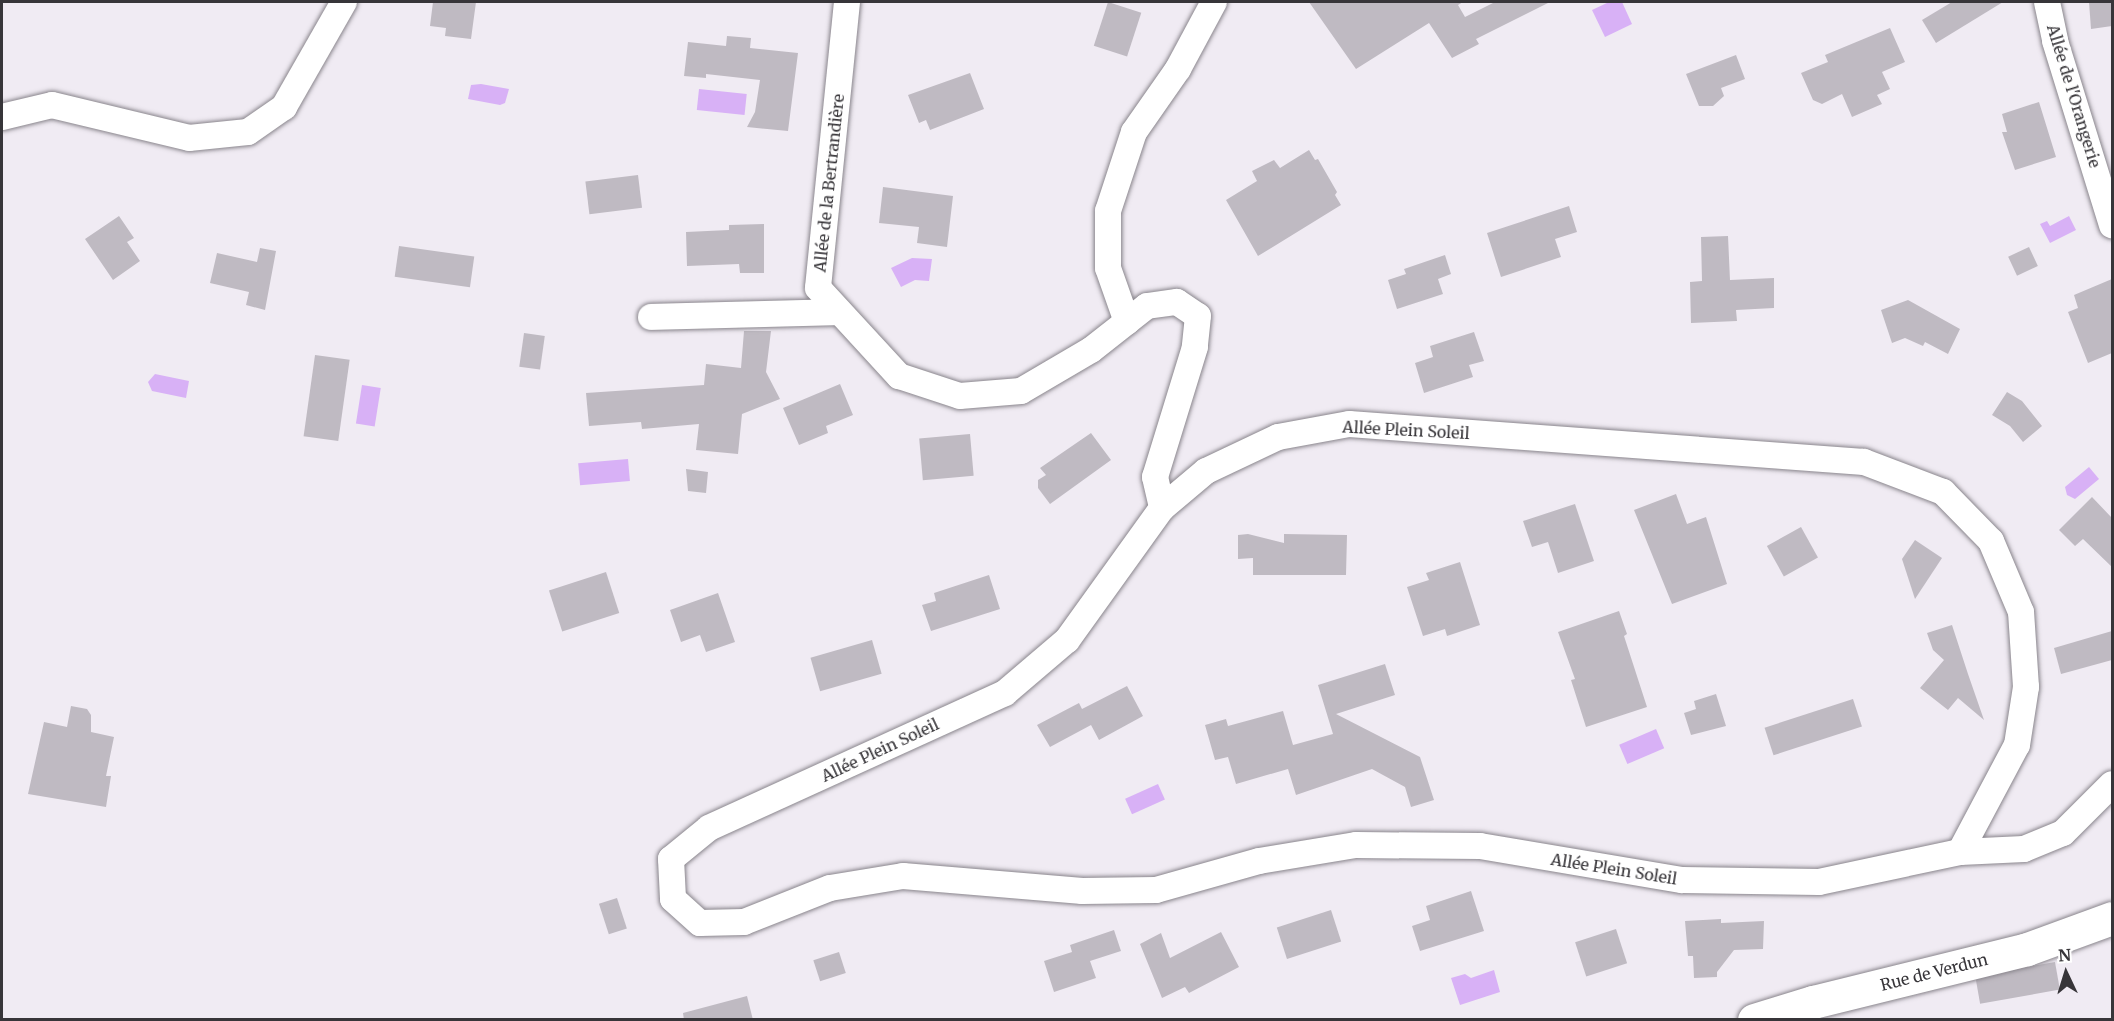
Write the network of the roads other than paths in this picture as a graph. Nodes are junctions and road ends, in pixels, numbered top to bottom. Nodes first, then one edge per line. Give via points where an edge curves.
1 (344, 2) edge
2 (848, 2) edge
3 (1214, 2) edge
4 (2047, 2) edge
5 (2, 117) edge
6 (2112, 225) edge
7 (839, 312) junction
8 (651, 317) dead end
9 (1127, 322) junction
10 (1162, 508) junction
11 (2112, 784) edge
12 (1960, 852) junction
13 (2112, 918) edge
14 (1754, 1020) edge

1 - 5 street via 285,107 248,132 189,138 52,105
2 - 7 street, Allée de la Bertrandière via 818,288
3 - 9 street via 1178,69 1134,132 1108,211 1108,268
4 - 6 street, Allée de l'Orangerie
7 - 8 street
7 - 9 street, Allée de la Bertrandière via 898,376 960,396 1021,391 1091,350
9 - 10 street, Allée de la Bertrandière via 1147,306 1177,302 1198,316 1195,347 1155,477
10 - 12 street, Allée Plein Soleil via 1206,471 1278,437 1349,424 1864,462 1943,492 1995,551 2020,612 2026,687 2017,745
10 - 12 street, Allée Plein Soleil via 1067,640 1005,693 709,828 671,859 674,899 700,922 744,922 830,888 903,876 1082,891 1156,890 1259,861 1356,845 1480,846 1682,880 1819,882
11 - 12 street, Allée Plein Soleil via 2063,833 2024,849
13 - 14 main road, Rue de Verdun via 2027,949

